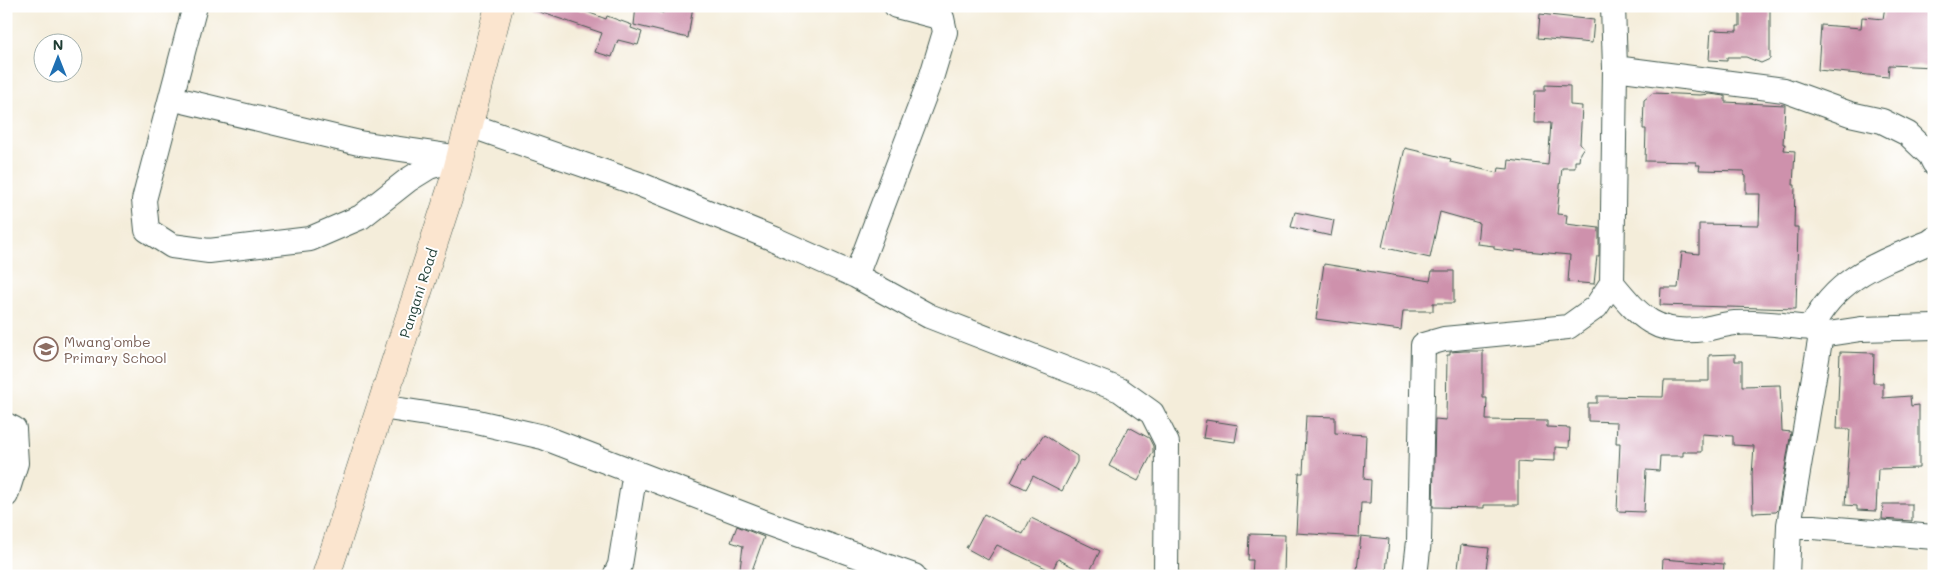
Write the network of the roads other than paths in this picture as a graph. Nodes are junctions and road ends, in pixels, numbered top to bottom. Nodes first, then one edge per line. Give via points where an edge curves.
1 (195, 6) edge
2 (499, 6) edge
3 (896, 6) edge
4 (1613, 6) edge
5 (1615, 68) junction
6 (171, 98) junction
7 (469, 125) junction
8 (460, 158) junction
9 (1934, 163) edge
10 (1934, 239) edge
11 (856, 276) junction
12 (1612, 283) junction
13 (1934, 327) edge
14 (1816, 332) junction
15 (381, 407) junction
16 (6, 424) edge
17 (635, 472) junction
18 (6, 494) edge
19 (1789, 525) junction
20 (1934, 537) edge
21 (326, 576) edge
22 (615, 576) edge
23 (914, 576) edge
24 (1166, 576) edge
25 (1415, 576) edge
26 (1786, 576) edge

1 - 6 street
2 - 7 main road, Pangani Road
3 - 11 street via 942,18 945,32 932,75
4 - 5 street
5 - 9 street via 1784,90 1850,114 1882,121 1908,134
5 - 12 street
6 - 8 street via 359,143
6 - 8 street via 144,200 147,230 172,246 209,251 310,239 361,217 429,167
7 - 8 main road, Pangani Road
7 - 11 street via 639,184
8 - 15 main road, Pangani Road
10 - 14 street via 1872,266 1836,291 1820,311
11 - 24 street via 929,316 1120,390 1152,413 1167,443
12 - 14 street via 1637,312 1656,325 1673,330 1736,323
12 - 25 street via 1596,307 1568,327 1444,339 1423,345
13 - 14 street
14 - 19 street
15 - 17 street via 473,421 544,437
15 - 21 main road, Pangani Road
16 - 18 street via 14,429 16,463
17 - 22 street via 620,565
17 - 23 street
19 - 20 street
19 - 26 street

